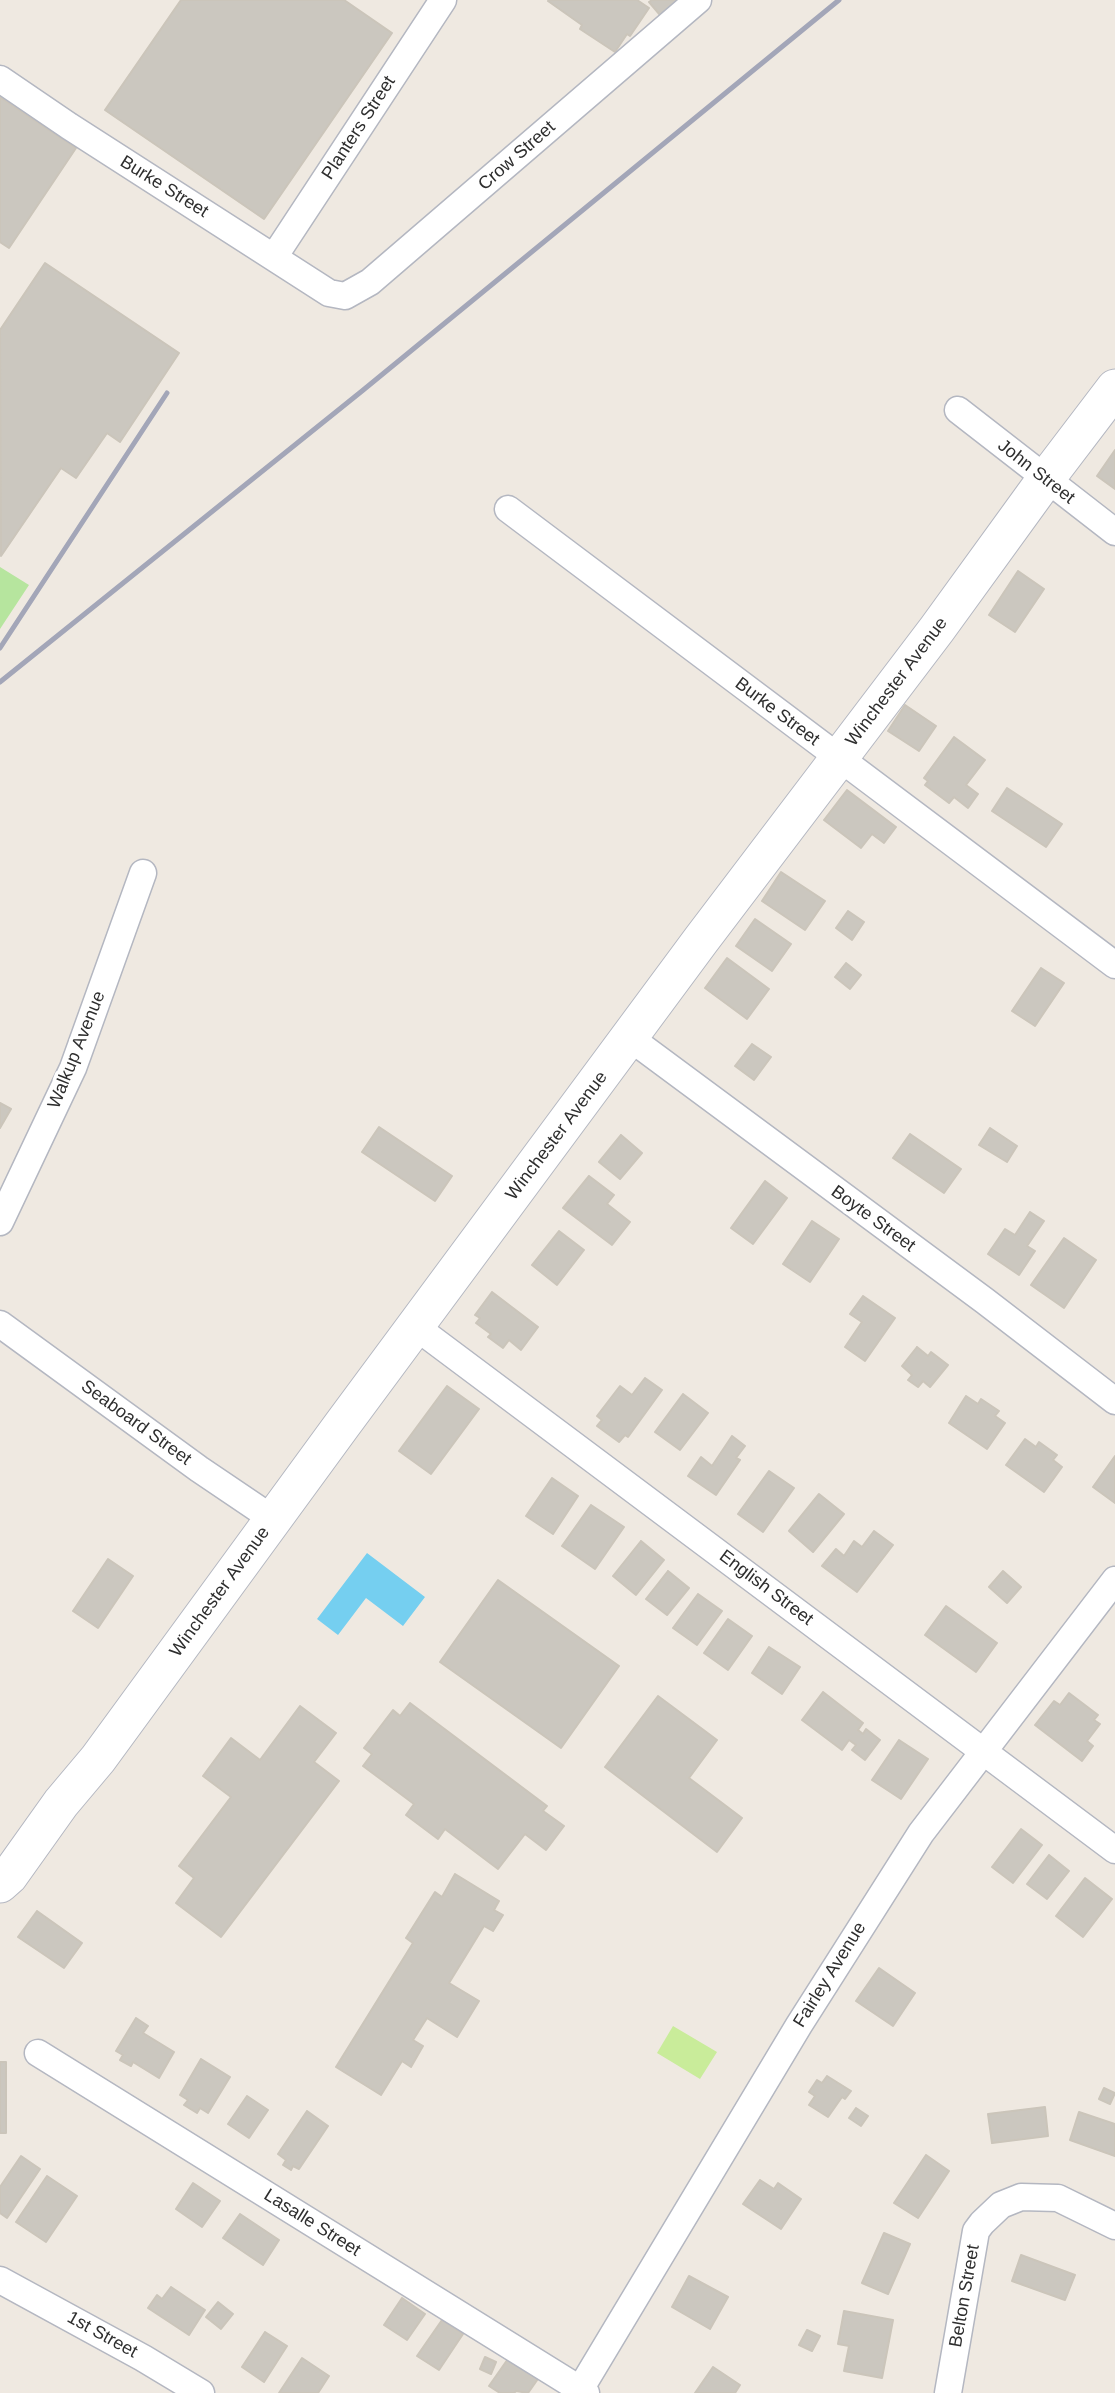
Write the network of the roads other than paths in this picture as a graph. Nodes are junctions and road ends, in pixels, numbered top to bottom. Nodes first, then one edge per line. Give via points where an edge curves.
1 (443, 0) edge
2 (698, 0) edge
3 (0, 79) edge
4 (274, 257) junction
5 (329, 293) joint
6 (1115, 388) edge
7 (958, 410) dead end
8 (1045, 480) junction
9 (508, 509) dead end
10 (1115, 532) edge
11 (839, 759) junction
12 (143, 873) dead end
13 (1115, 965) edge
14 (630, 1038) junction
15 (0, 1222) edge
16 (0, 1324) edge
17 (416, 1327) junction
18 (1115, 1401) edge
19 (273, 1519) junction
20 (1115, 1580) edge
21 (984, 1752) junction
22 (1115, 1850) edge
23 (0, 1884) edge
24 (38, 2053) dead end
25 (1115, 2226) edge
26 (0, 2280) edge
27 (582, 2392) edge
28 (201, 2393) edge
29 (948, 2393) edge

1 - 4 street, Planters Street
2 - 5 street, Crow Street via 370,282 345,296
3 - 4 street, Burke Street
4 - 5 street, Burke Street
6 - 8 street, Winchester Avenue
7 - 8 street, John Street
8 - 10 street, John Street
8 - 11 street, Winchester Avenue
9 - 11 street, Burke Street
11 - 13 street, Burke Street
11 - 14 street, Winchester Avenue
12 - 15 street, Walkup Avenue via 73,1069
14 - 17 street, Winchester Avenue
14 - 18 street, Boyte Street
16 - 19 street, Seaboard Street
17 - 19 street, Winchester Avenue
17 - 21 street, English Street
19 - 23 street, Winchester Avenue via 98,1759
20 - 21 street, Fairley Avenue
21 - 22 street, English Street
21 - 27 street, Fairley Avenue via 921,1833 799,2025
24 - 27 street, Lasalle Street
25 - 29 street, Belton Street via 1058,2198 1021,2197 1001,2205 982,2223 976,2231
26 - 28 street, 1st Street

